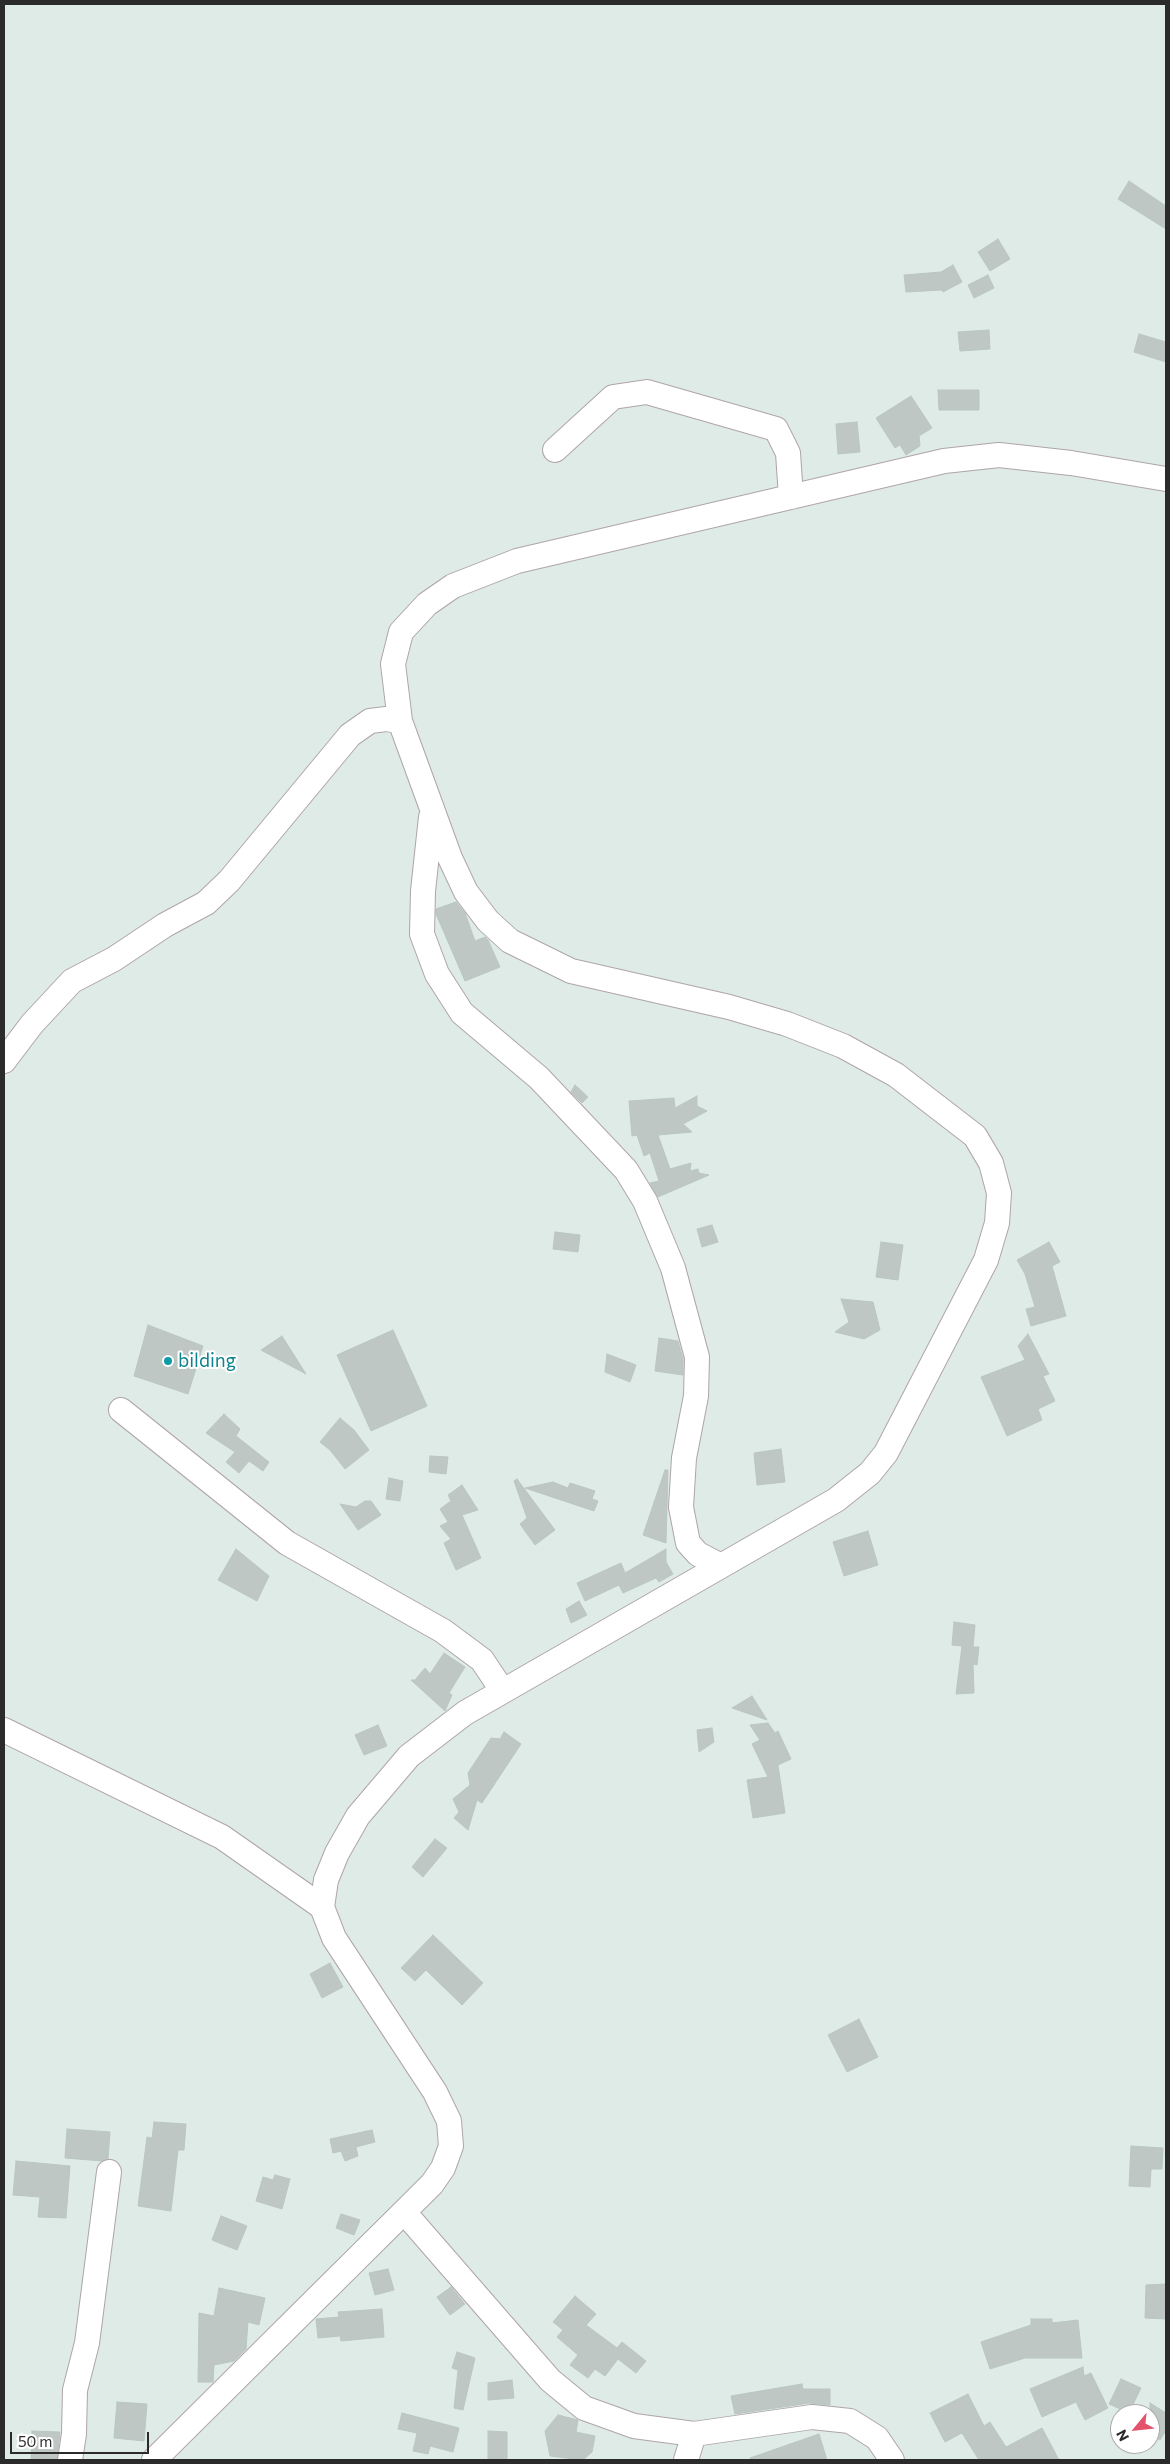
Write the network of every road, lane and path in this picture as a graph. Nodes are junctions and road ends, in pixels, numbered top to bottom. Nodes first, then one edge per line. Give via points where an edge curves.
1 (555, 450) dead end
2 (1166, 479) edge
3 (791, 496) junction
4 (400, 721) junction
5 (431, 813) junction
6 (4, 1060) edge
7 (121, 1410) dead end
8 (721, 1566) junction
9 (502, 1690) junction
10 (4, 1730) edge
11 (322, 1906) junction
12 (109, 2172) dead end
13 (404, 2212) junction
14 (694, 2434) junction
15 (70, 2460) edge
16 (154, 2460) edge
17 (686, 2460) edge
18 (892, 2460) edge

1 - 3 street via 613,397 647,392 776,429 788,453
2 - 3 street via 1071,463 998,456 944,460
3 - 4 street via 517,561 453,586 426,604 402,632 394,664
4 - 5 street
4 - 6 street via 370,721 350,735 229,881 206,903 72,981
5 - 8 street via 422,934 437,974 462,1013 539,1078 626,1170 645,1201 674,1268 697,1357 696,1396 684,1458 681,1507 688,1543 698,1554
5 - 8 street via 466,892 488,921 510,941 571,970 729,1007 788,1024 843,1046 896,1075 947,1113 974,1136 991,1163 999,1193 996,1223 986,1260 886,1453 870,1473 836,1500
7 - 9 street via 287,1543 443,1631 482,1660
8 - 9 street
9 - 11 street via 435,1734 408,1756 385,1783 358,1816 337,1853 326,1880
10 - 11 street via 222,1837
11 - 13 street via 334,1938 435,2092 449,2121 451,2146 443,2168
12 - 15 street via 87,2343 75,2390
13 - 14 street via 550,2380 584,2408 634,2426
13 - 16 street
14 - 17 street
14 - 18 street via 812,2417 850,2421 877,2438

